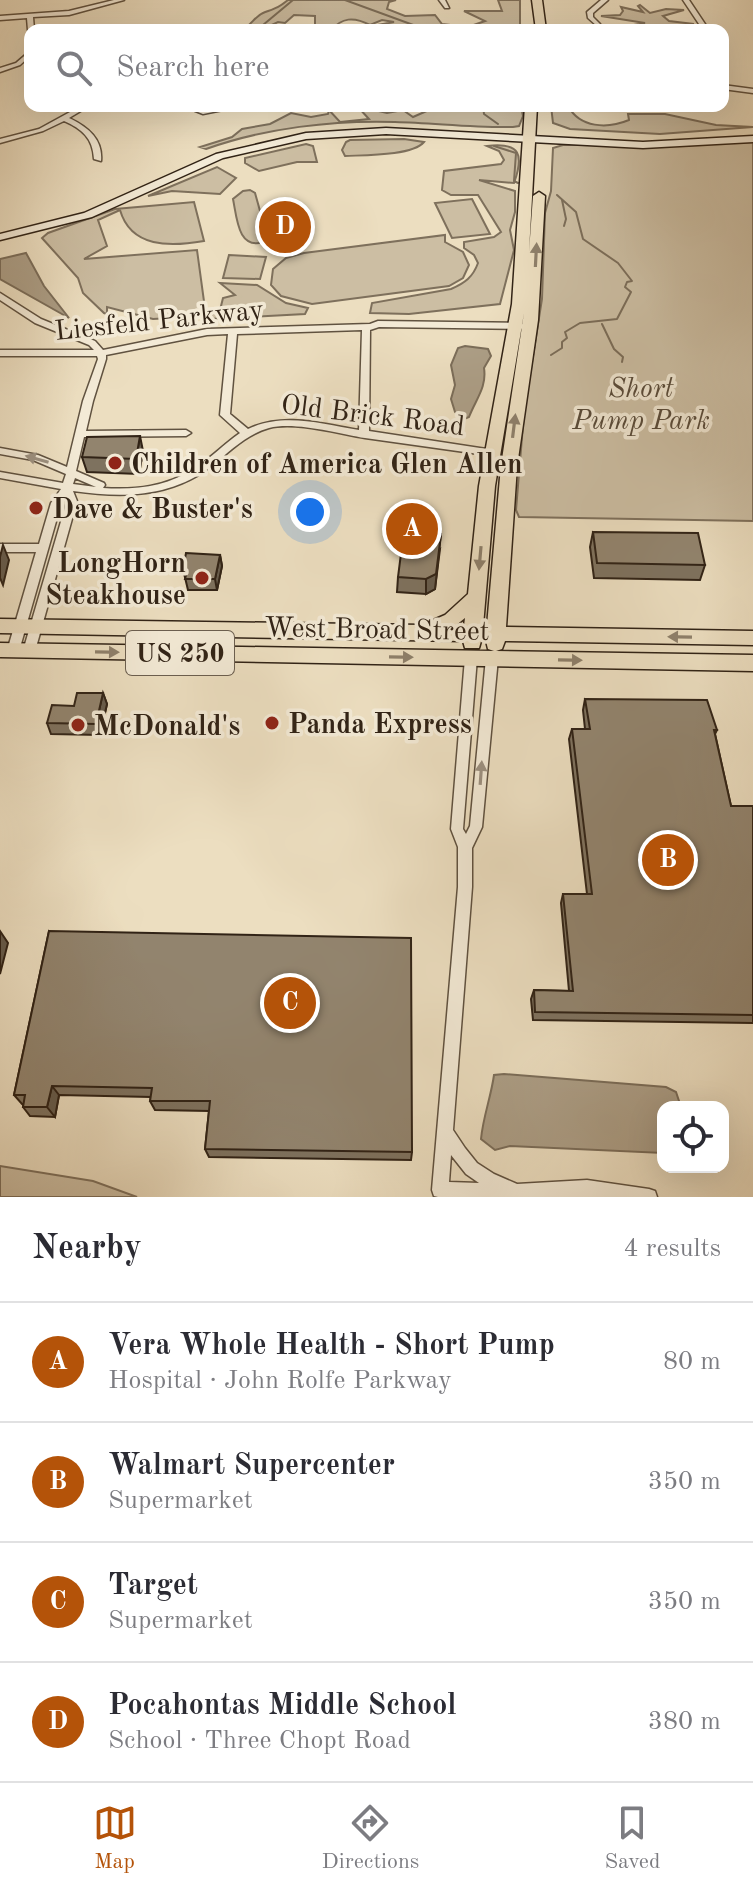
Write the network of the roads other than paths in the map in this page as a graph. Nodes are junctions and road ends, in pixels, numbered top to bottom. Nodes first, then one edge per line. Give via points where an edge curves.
1 (121, 0) edge
2 (442, 0) edge
3 (528, 0) edge
4 (537, 0) edge
5 (603, 0) edge
6 (686, 0) edge
7 (447, 7) dead end
8 (30, 17) junction
9 (0, 18) edge
10 (31, 24) edge
11 (530, 24) edge
12 (540, 24) edge
13 (597, 24) dead end
14 (702, 24) edge
15 (24, 58) edge
16 (0, 70) edge
17 (729, 88) edge
18 (753, 91) edge
19 (75, 112) edge
20 (532, 112) edge
21 (542, 112) edge
22 (64, 118) junction
23 (753, 132) edge
24 (536, 136) junction
25 (753, 139) edge
26 (0, 141) edge
27 (98, 159) dead end
28 (0, 237) edge
29 (0, 296) edge
30 (368, 327) junction
31 (523, 329) junction
32 (233, 330) junction
33 (0, 353) edge
34 (101, 353) junction
35 (186, 433) dead end
36 (246, 433) junction
37 (80, 434) junction
38 (364, 435) junction
39 (0, 451) edge
40 (493, 453) junction
41 (71, 471) junction
42 (0, 475) edge
43 (67, 489) junction
44 (124, 491) junction
45 (0, 548) edge
46 (44, 548) junction
47 (477, 596) junction
48 (0, 626) edge
49 (28, 627) junction
50 (424, 633) junction
51 (473, 634) junction
52 (497, 635) junction
53 (753, 638) edge
54 (14, 651) edge
55 (471, 658) junction
56 (492, 658) junction
57 (705, 662) junction
58 (753, 663) edge
59 (465, 847) junction
60 (446, 1133) junction
61 (519, 1192) junction
62 (649, 1197) edge

1 - 8 street
2 - 7 street
3 - 11 main road
4 - 12 main road
5 - 13 street via 590,12
6 - 14 street
8 - 9 street
8 - 10 street
15 - 16 street
17 - 18 street
19 - 22 street
20 - 24 main road
21 - 24 main road
22 - 26 street
22 - 27 street via 93,136
23 - 24 main road via 671,138
24 - 25 main road via 643,145
24 - 28 main road via 376,131 284,140 220,156 99,211
24 - 31 main road
29 - 34 street via 38,321 92,343
30 - 31 street, Liesfeld Parkway
30 - 32 street, Liesfeld Parkway
30 - 38 street
31 - 40 main road
52 -> 31 main road
32 - 34 street, Liesfeld Parkway
32 - 36 street via 225,415
33 - 34 street, Liesfeld Parkway
34 - 37 street
35 - 37 street
36 - 38 street, Old Brick Road via 286,422
36 - 44 street, Old Brick Road via 178,483
37 - 41 street
38 - 40 street, Old Brick Road
41 -> 39 street, Old Brick Road
40 -> 47 main road
41 - 43 street
41 - 44 street, Old Brick Road via 89,483
42 - 43 street, Old Brick Road
43 - 44 street, Old Brick Road
43 - 46 street via 56,503
43 - 49 street via 72,501
45 - 46 street
46 - 49 street
47 - 50 main road via 451,620
47 - 51 main road
48 - 49 main road, West Broad Street / US 250
49 - 50 main road, West Broad Street / US 250
49 - 54 street
50 - 51 main road, West Broad Street / US 250
51 - 52 main road, West Broad Street / US 250
51 - 55 main road
53 -> 52 main road, West Broad Street / US 250
52 - 56 main road
53 - 57 main road via 715,651
54 -> 55 main road, West Broad Street / US 250
55 - 56 main road, West Broad Street / US 250
55 - 59 street via 457,829
56 -> 57 main road, West Broad Street / US 250
59 -> 56 street via 476,827
57 - 58 main road, West Broad Street / US 250
59 - 60 street
60 - 61 street via 467,1167 482,1179
60 - 61 street via 440,1190
61 - 62 street via 587,1188

